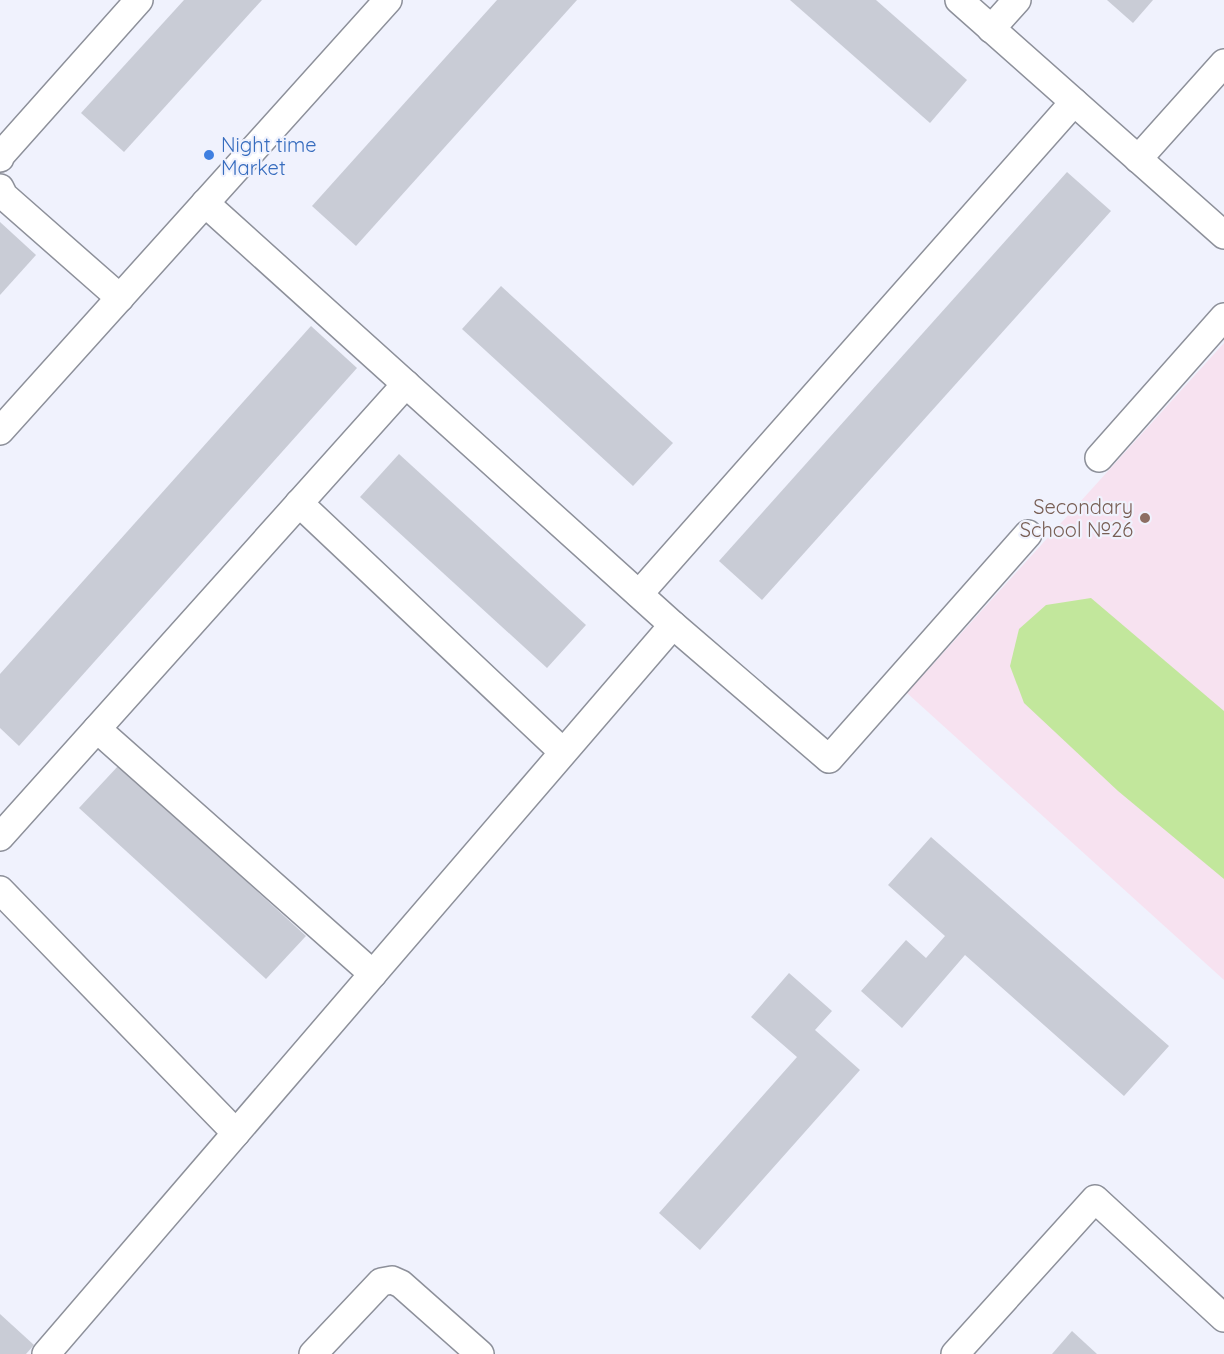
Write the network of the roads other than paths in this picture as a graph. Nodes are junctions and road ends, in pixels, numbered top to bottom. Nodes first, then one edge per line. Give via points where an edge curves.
1 (139, 0) edge
2 (388, 0) edge
3 (959, 0) edge
4 (1017, 0) edge
5 (991, 29) junction
6 (1224, 63) edge
7 (1074, 102) junction
8 (0, 158) edge
9 (1138, 159) junction
10 (0, 188) edge
11 (205, 203) junction
12 (1224, 235) edge
13 (120, 298) junction
14 (1224, 317) edge
15 (406, 384) junction
16 (0, 431) edge
17 (1099, 458) dead end
18 (299, 503) junction
19 (1028, 534) dead end
20 (639, 594) junction
21 (673, 625) junction
22 (97, 729) junction
23 (563, 752) junction
24 (0, 837) edge
25 (0, 890) edge
26 (373, 974) junction
27 (236, 1133) junction
28 (1224, 1318) edge
29 (46, 1354) edge
30 (313, 1354) edge
31 (480, 1354) edge
32 (955, 1354) edge

1 - 8 street
2 - 11 street
3 - 5 street
4 - 5 street
5 - 7 street
6 - 9 street
7 - 9 street
7 - 20 street
9 - 12 street
10 - 13 street via 4,196
11 - 13 street
11 - 15 street
13 - 16 street
14 - 17 street
15 - 18 street
15 - 20 street
18 - 22 street
18 - 23 street
19 - 21 street via 829,759
20 - 21 street
21 - 23 street
22 - 24 street
22 - 26 street
23 - 26 street
25 - 27 street
26 - 27 street
27 - 29 street
28 - 32 street via 1095,1199
30 - 31 street via 381,1282 392,1280

